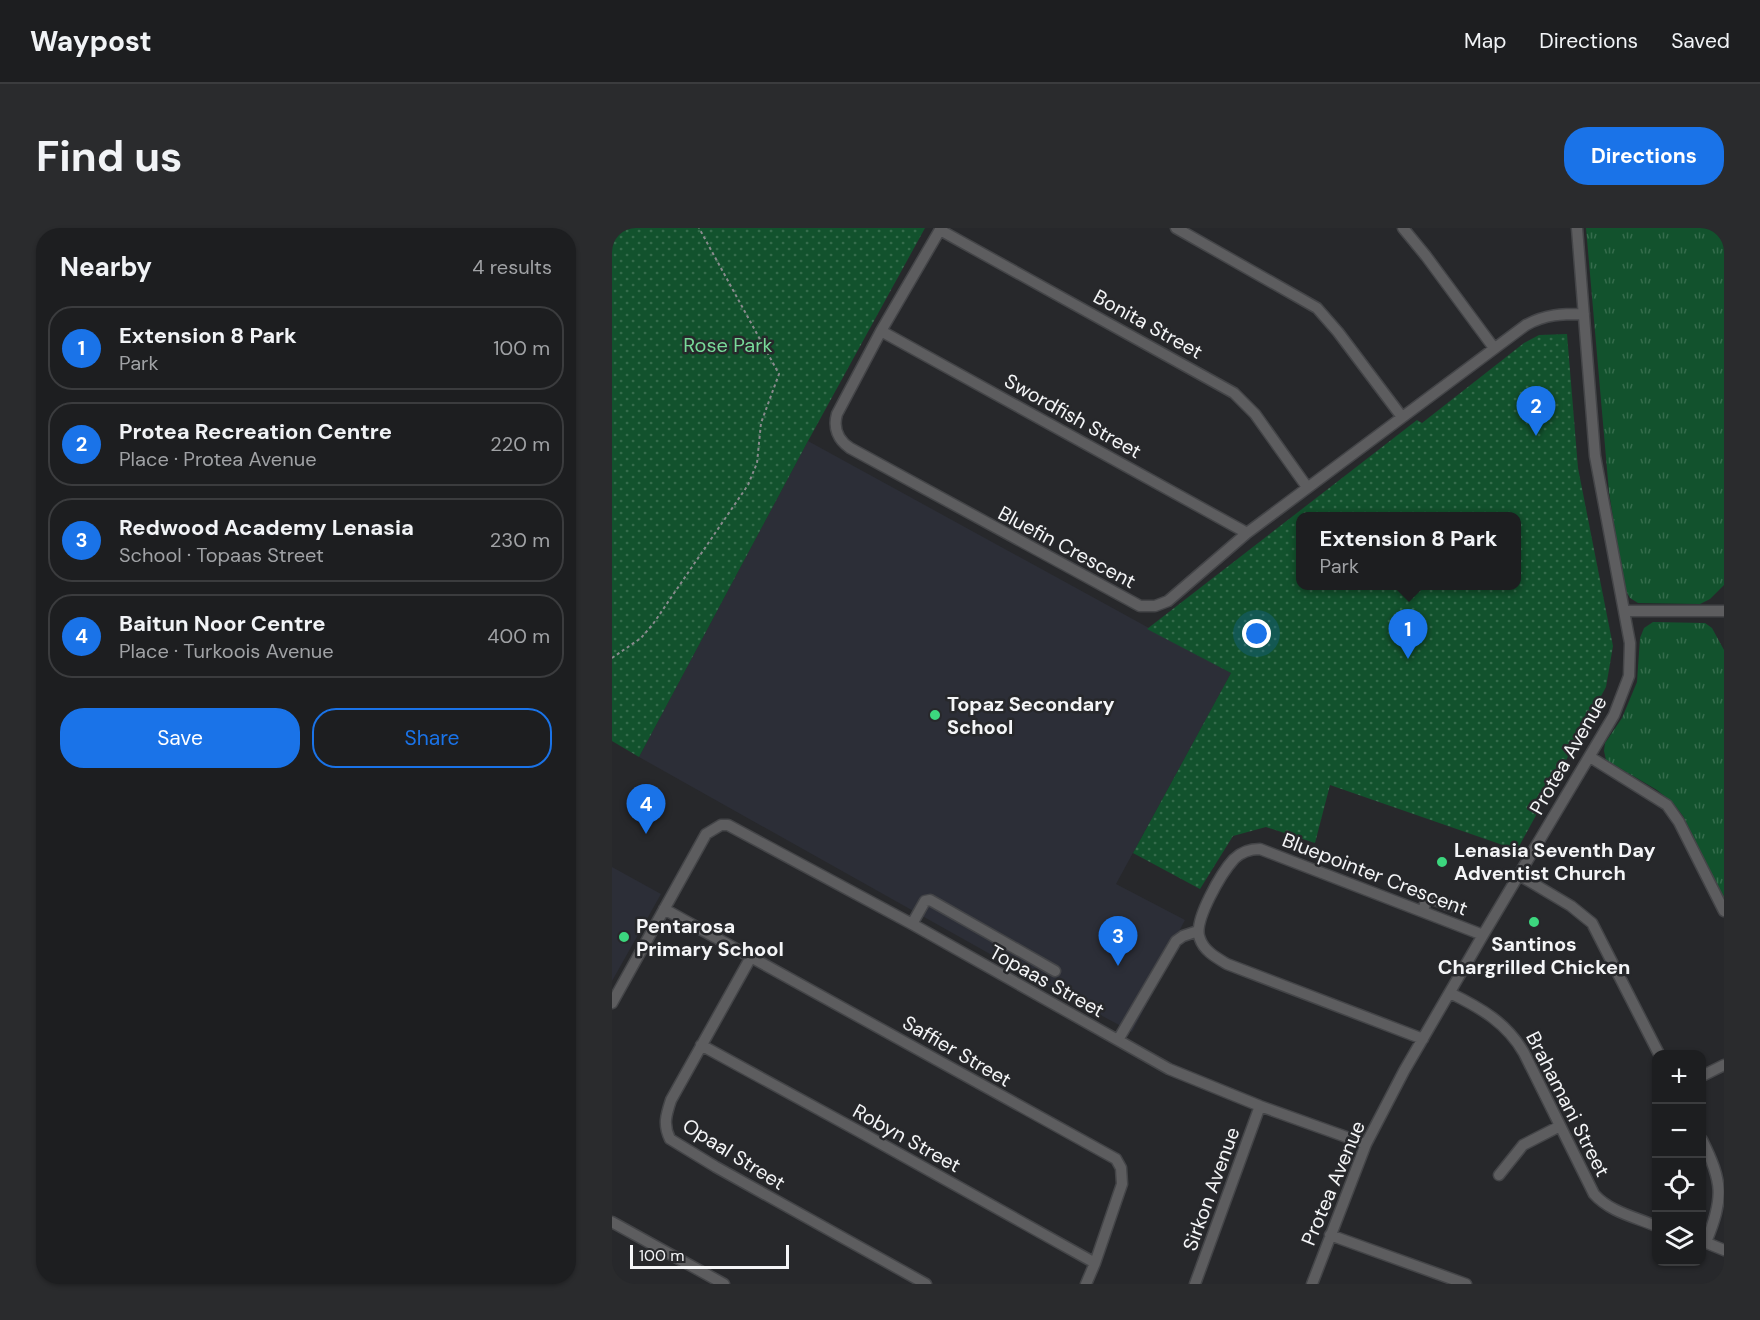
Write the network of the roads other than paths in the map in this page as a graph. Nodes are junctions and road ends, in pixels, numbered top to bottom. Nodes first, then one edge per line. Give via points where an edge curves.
1 (1176, 228) edge
2 (1403, 228) edge
3 (1577, 228) edge
4 (940, 229) edge
5 (1584, 314) junction
6 (881, 332) junction
7 (1494, 348) junction
8 (1402, 417) junction
9 (1307, 487) junction
10 (1247, 533) junction
11 (1624, 611) junction
12 (1724, 611) edge
13 (1590, 757) junction
14 (1519, 875) junction
15 (1450, 906) dead end
16 (664, 909) junction
17 (1423, 911) junction
18 (1724, 911) edge
19 (912, 924) junction
20 (1198, 931) junction
21 (1483, 935) junction
22 (751, 957) junction
23 (1055, 971) dead end
24 (1450, 993) junction
25 (612, 1003) edge
26 (1423, 1039) junction
27 (1118, 1041) junction
28 (701, 1045) junction
29 (1657, 1050) edge
30 (1724, 1065) edge
31 (1706, 1074) edge
32 (1260, 1106) junction
33 (1560, 1126) junction
34 (1366, 1144) junction
35 (1706, 1150) edge
36 (1499, 1175) dead end
37 (612, 1222) edge
38 (1652, 1224) edge
39 (1706, 1232) edge
40 (1330, 1235) junction
41 (1706, 1242) edge
42 (1724, 1250) edge
43 (1095, 1263) junction
44 (724, 1284) edge
45 (926, 1284) edge
46 (1086, 1284) edge
47 (1195, 1284) edge
48 (1312, 1284) edge
49 (1466, 1284) edge

1 - 8 street via 1317,308
2 - 7 street
3 - 5 street, Protea Avenue
4 - 6 street, Bluefin Crescent
4 - 9 street, Bonita Street via 1234,393 1255,414
5 - 7 street, Bluefin Crescent via 1539,318
5 - 11 street, Protea Avenue via 1598,482
6 - 10 street, Swordfish Street
6 - 10 street, Bluefin Crescent via 837,414 835,426 841,440 1000,531 1115,594 1147,607 1168,601
7 - 8 street, Bluefin Crescent
8 - 9 street, Bluefin Crescent
9 - 10 street, Bluefin Crescent
11 - 12 street
11 - 13 street, Protea Avenue via 1630,643 1629,676 1617,708
13 - 14 street, Protea Avenue
13 - 18 street via 1667,805
14 - 21 street, Protea Avenue
14 - 29 street via 1592,922
15 - 17 street via 1426,897
16 - 19 street, Topaas Street via 706,834 728,825
16 - 22 street, Saffier Street
16 - 25 street
17 - 20 street, Bluepointer Crescent via 1253,849 1233,860 1201,915
17 - 21 street, Bluepointer Crescent
19 - 23 street via 930,900
19 - 27 street, Topaas Street
20 - 26 street via 1208,951 1227,964
20 - 27 street via 1176,941
21 - 24 street, Protea Avenue
22 - 28 street, Opaal Street
22 - 43 street, Saffier Street via 1116,1159 1122,1184
24 - 26 street, Protea Avenue
24 - 33 street, Brahamani Street via 1507,1028 1524,1053
26 - 34 street, Protea Avenue
27 - 32 street, Topaas Street via 1179,1074
28 - 43 street, Robyn Street
28 - 45 street, Opaal Street via 667,1112 665,1126 670,1140
30 - 31 street
32 - 34 street, Topaas Street
32 - 47 street, Sirkon Avenue
33 - 36 street via 1523,1145
33 - 38 street, Brahamani Street via 1600,1201
34 - 40 street, Protea Avenue
35 - 39 street via 1720,1192
37 - 44 street
40 - 48 street, Protea Avenue
40 - 49 street
41 - 42 street
43 - 46 street, Saffier Street

